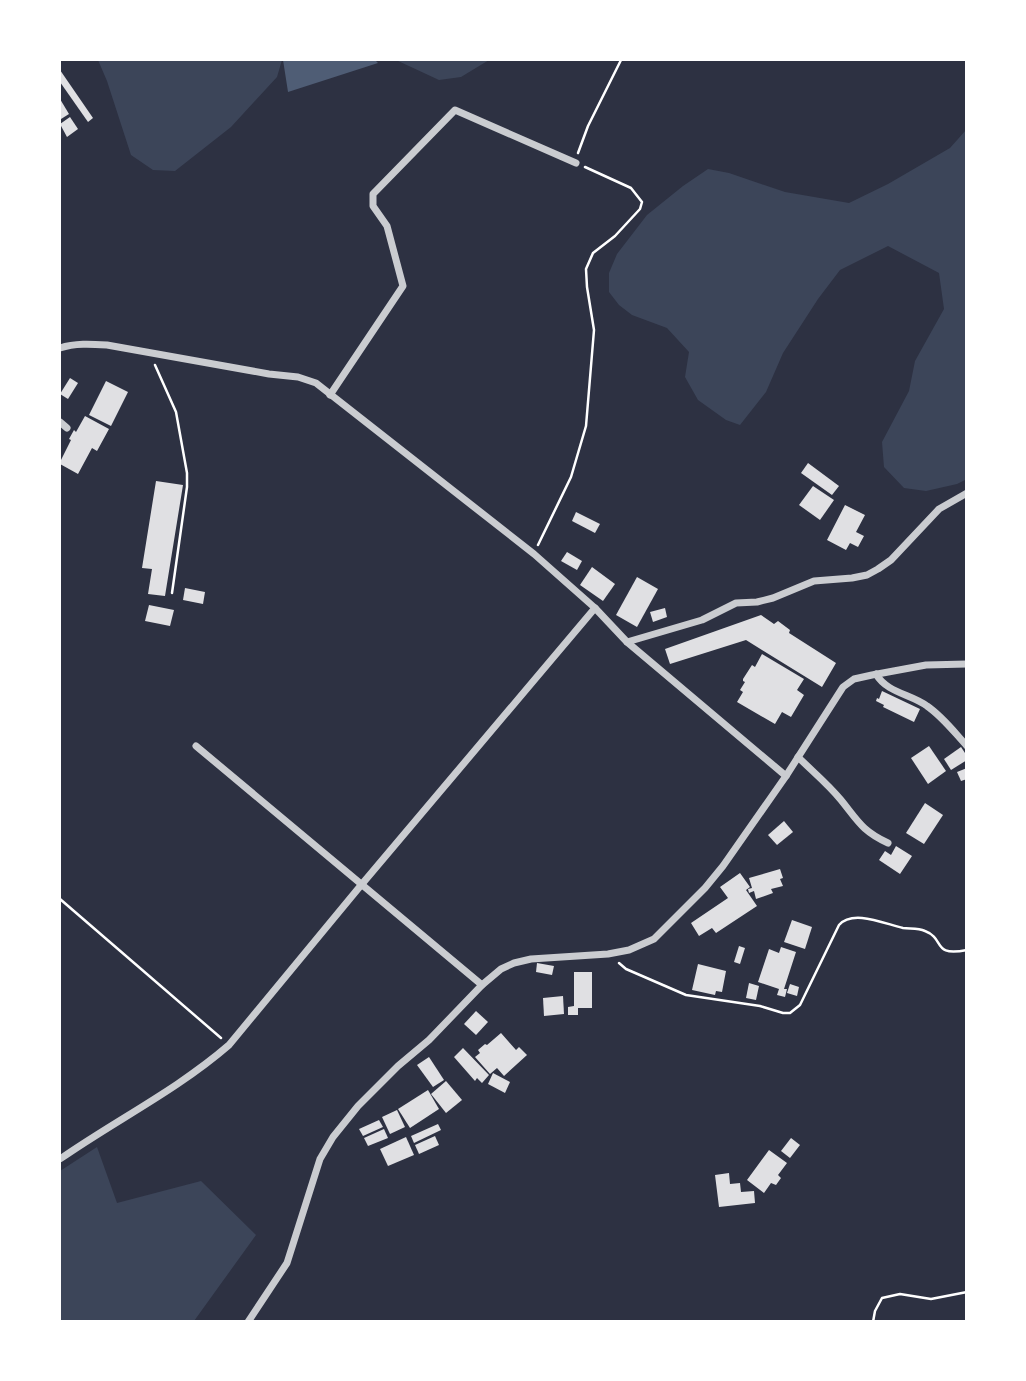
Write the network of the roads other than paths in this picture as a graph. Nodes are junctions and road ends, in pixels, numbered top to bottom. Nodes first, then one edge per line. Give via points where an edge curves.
1 (576, 163) road end
2 (60, 348) edge
3 (330, 395) junction
4 (60, 422) edge
5 (67, 428) dead end
6 (967, 493) edge
7 (595, 608) junction
8 (627, 642) junction
9 (967, 664) edge
10 (876, 674) junction
11 (196, 746) dead end
12 (967, 746) edge
13 (798, 757) junction
14 (786, 776) junction
15 (888, 843) dead end
16 (362, 884) junction
17 (482, 985) junction
18 (60, 1159) edge
19 (248, 1321) edge

1 - 3 street via 455,110 373,194 373,206 387,226 403,286
2 - 3 street via 107,345 298,377 316,383
3 - 7 street via 534,554
4 - 5 street
6 - 8 street via 939,509 891,559 867,575 814,581
7 - 8 street
7 - 16 street
8 - 14 street
9 - 10 street
10 - 12 street via 886,686 932,709
10 - 13 street via 843,687
11 - 16 street
13 - 14 street
13 - 15 street via 866,831
14 - 17 street via 723,866 654,939 608,954 514,963
16 - 17 street
16 - 18 street via 229,1045 154,1100
17 - 19 street via 358,1106 333,1137 315,1171 287,1263

